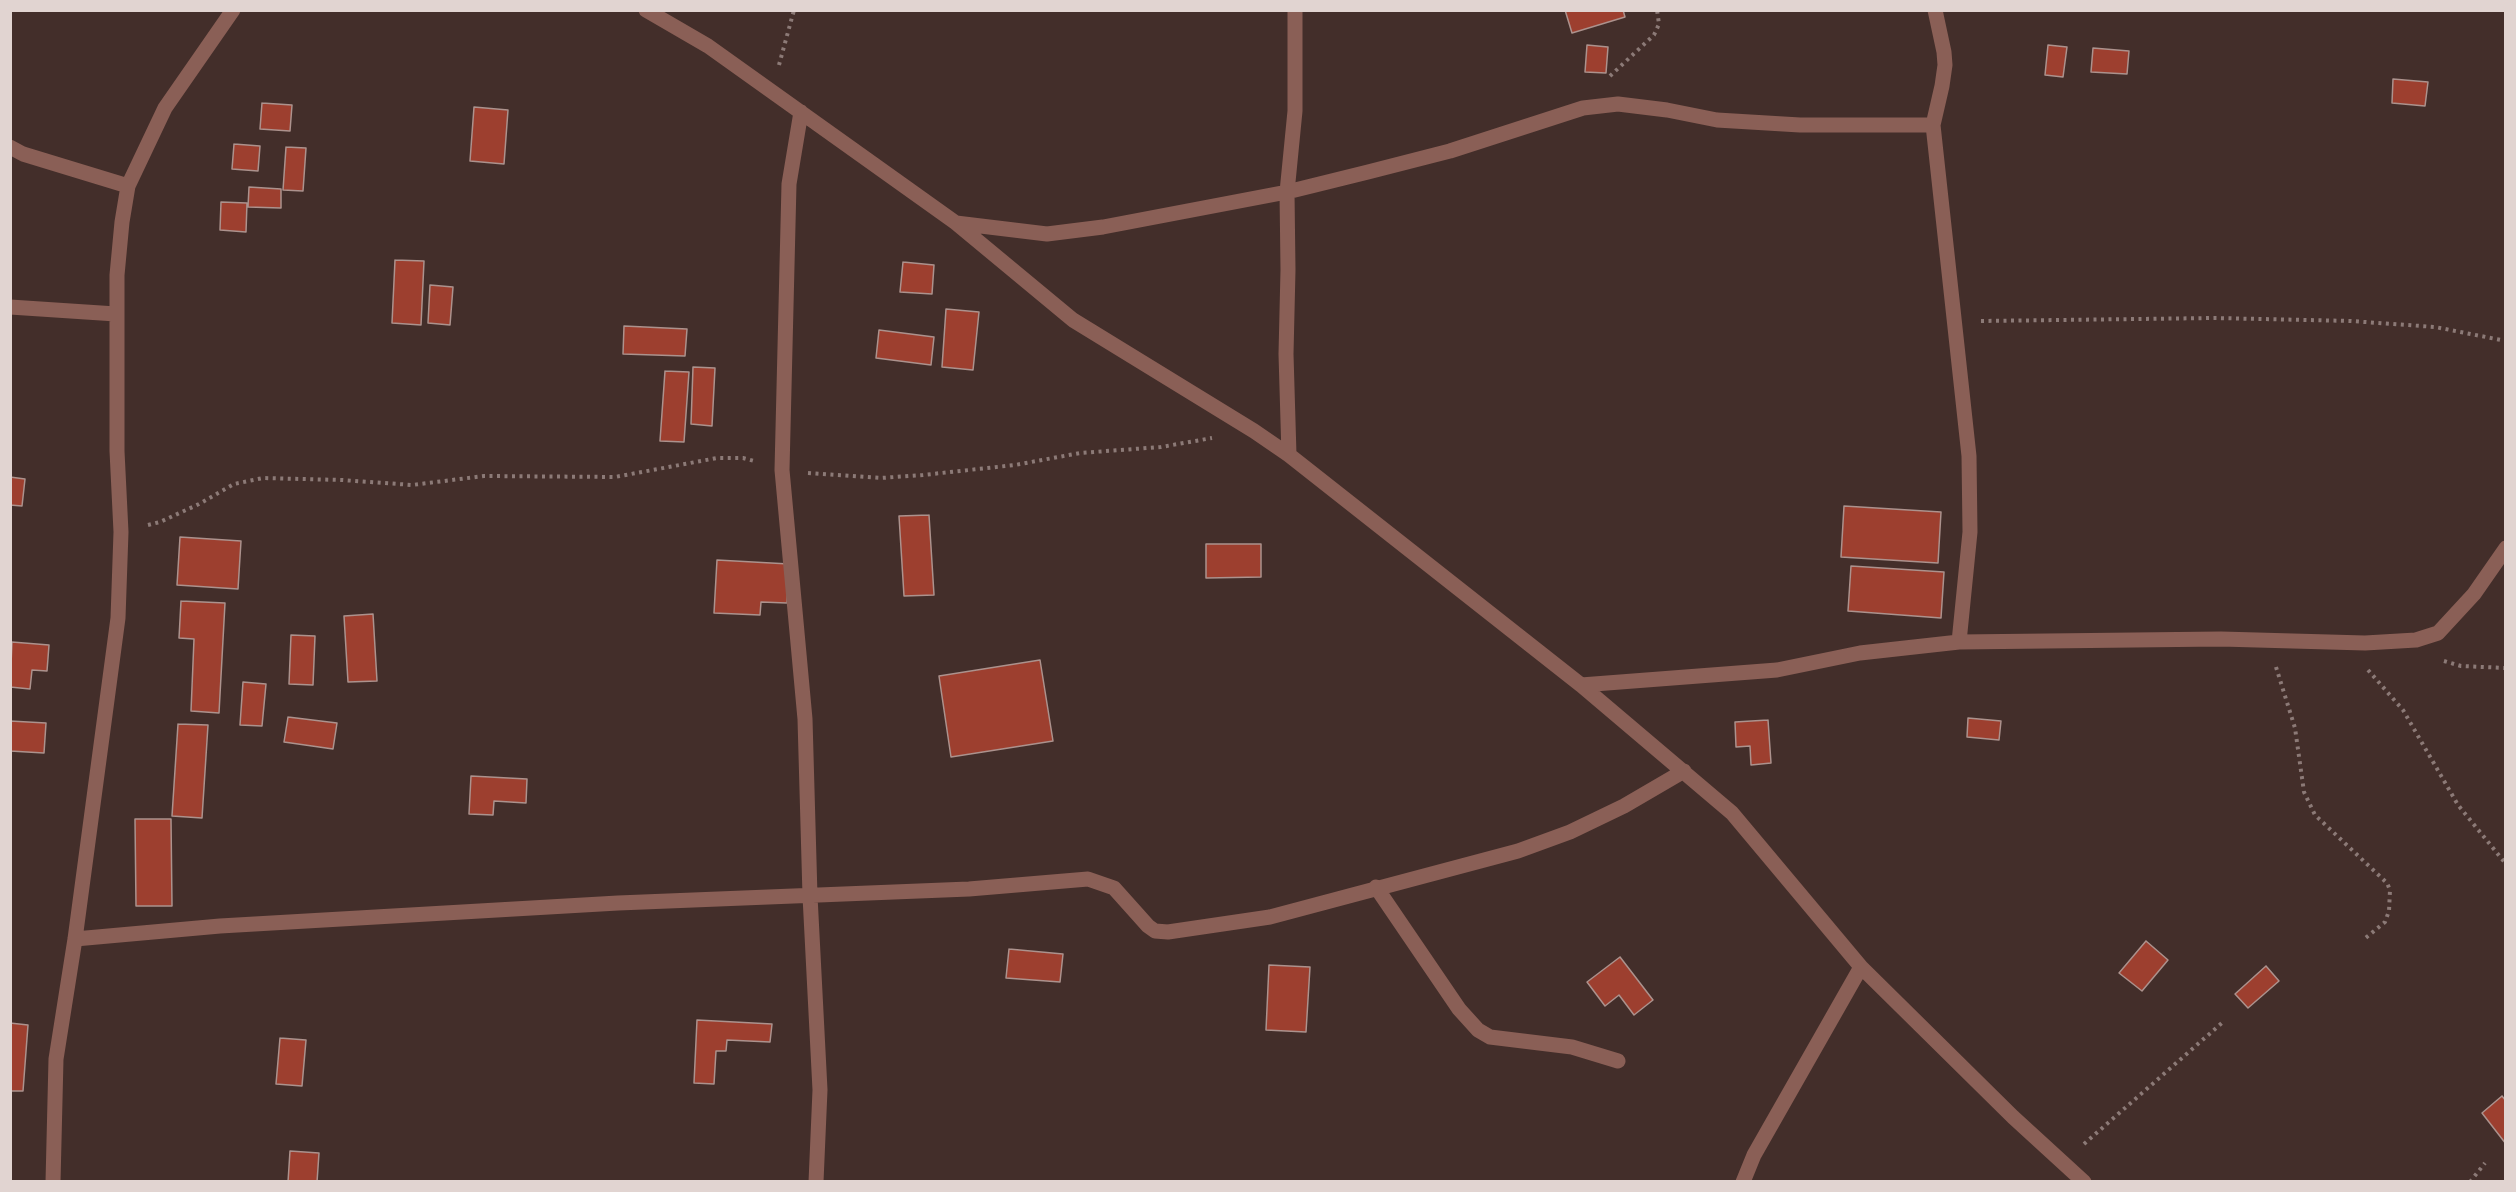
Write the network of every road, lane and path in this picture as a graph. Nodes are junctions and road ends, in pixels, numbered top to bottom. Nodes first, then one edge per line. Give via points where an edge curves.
1 (233, 10) edge
2 (646, 10) edge
3 (794, 10) edge
4 (1295, 10) edge
5 (1657, 10) edge
6 (1935, 10) edge
7 (1601, 83) dead end
8 (771, 91) junction
9 (801, 112) junction
10 (1933, 125) junction
11 (10, 147) edge
12 (128, 186) junction
13 (1287, 192) junction
14 (956, 223) junction
15 (10, 307) edge
16 (116, 314) junction
17 (1956, 321) junction
18 (2505, 341) edge
19 (1254, 431) junction
20 (1289, 455) junction
21 (782, 470) junction
22 (121, 532) junction
23 (2505, 548) edge
24 (2267, 640) junction
25 (2414, 640) junction
26 (1959, 642) junction
27 (2344, 642) junction
28 (2505, 668) edge
29 (1581, 685) junction
30 (1684, 771) junction
31 (2505, 864) edge
32 (1376, 887) junction
33 (810, 896) junction
34 (75, 939) junction
35 (2363, 940) dead end
36 (1861, 967) junction
37 (2223, 1022) dead end
38 (1618, 1061) dead end
39 (2063, 1162) junction
40 (2485, 1163) dead end
41 (53, 1182) edge
42 (816, 1182) edge
43 (1743, 1182) edge
44 (2084, 1182) edge
45 (2470, 1182) edge

1 - 12 street via 165,108
2 - 8 street via 708,46
3 - 8 path
4 - 13 street via 1295,111
5 - 7 path via 1659,24 1654,35
6 - 10 street via 1945,65
8 - 9 street
9 - 14 street
9 - 21 street via 789,184
10 - 13 street via 1800,125 1717,120 1618,104 1583,108 1450,151
10 - 17 street
11 - 12 street
12 - 16 street
13 - 14 street via 1047,234
13 - 20 street
14 - 19 street via 1073,320
15 - 16 street
16 - 22 street
17 - 18 path via 2351,321 2435,327
17 - 26 street via 1970,456 1970,532
19 - 20 street
19 - 21 path via 1161,447 1080,453 1015,465 902,477
20 - 29 street
21 - 22 path via 743,458 717,458 615,477 484,476 412,485 263,478 234,484 160,522
21 - 33 street via 806,719
22 - 34 street via 118,618
23 - 25 street via 2474,594 2438,633
24 - 26 street
24 - 27 street
24 - 35 path via 2295,728 2304,792 2315,815 2390,890 2385,922
25 - 27 street
25 - 28 path via 2438,659 2461,666
26 - 29 street via 1860,653 1777,670
27 - 31 path via 2403,710 2458,805
29 - 30 street
30 - 32 street via 1570,832 1518,851
30 - 36 street via 1732,813
32 - 33 street via 1270,917 1161,932 1148,926 1114,888 1088,879
32 - 38 street via 1459,1009 1478,1030 1490,1037 1572,1047
33 - 34 street via 220,926
33 - 42 street via 820,1090
34 - 41 street via 56,1059
36 - 39 street
36 - 43 street via 1754,1155
37 - 39 path
39 - 44 street
40 - 45 path

